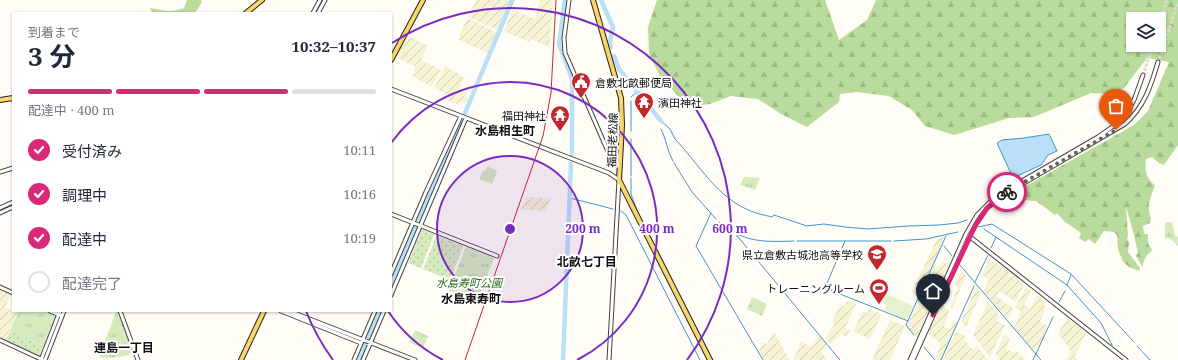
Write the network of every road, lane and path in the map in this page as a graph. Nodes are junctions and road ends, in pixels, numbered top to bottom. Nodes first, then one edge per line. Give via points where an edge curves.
1 (262, 0) edge
2 (320, 0) edge
3 (325, 0) edge
4 (423, 0) edge
5 (569, 0) edge
6 (593, 0) edge
7 (247, 12) edge
8 (314, 12) edge
9 (319, 12) edge
10 (392, 58) edge
11 (1158, 62) tunnel mouth
12 (1143, 75) tunnel mouth
13 (392, 89) edge
14 (12, 98) edge
15 (0, 100) edge
16 (461, 116) junction
17 (466, 118) junction
18 (620, 166) junction
19 (12, 168) edge
20 (0, 172) edge
21 (619, 180) junction
22 (627, 195) junction
23 (618, 200) junction
24 (12, 202) edge
25 (12, 207) edge
26 (0, 208) edge
27 (0, 213) edge
28 (392, 214) edge
29 (417, 224) junction
30 (968, 235) junction
31 (497, 256) dead end
32 (392, 272) edge
33 (1, 288) edge
34 (392, 292) edge
35 (12, 293) edge
36 (120, 312) edge
37 (264, 312) edge
38 (283, 312) edge
39 (292, 312) edge
40 (375, 312) edge
41 (383, 312) edge
42 (60, 314) edge
43 (348, 338) junction
44 (0, 340) edge
45 (367, 341) junction
46 (361, 343) junction
47 (43, 360) edge
48 (138, 360) edge
49 (241, 360) edge
50 (354, 360) edge
51 (363, 360) edge
52 (415, 360) edge
53 (609, 360) edge
54 (710, 360) edge
55 (911, 360) edge
56 (1126, 360) edge

1 - 7 main road
2 - 8 street
3 - 9 street
4 - 10 main road
5 - 18 street via 564,38 565,53 613,163
6 - 18 main road, 福田老松線 via 621,98
11 - 30 street via 1147,96 1130,120 1000,197 987,208
12 - 30 street via 1134,100 1115,125 996,196 977,215
13 - 16 street
14 - 15 main road
16 - 17 street
16 - 29 street
17 - 21 street via 609,173
17 - 29 street
18 - 21 main road, 福田老松線
19 - 20 street
21 - 22 main road, 福田老松線
21 - 23 street
22 - 23 street via 621,196
22 - 54 main road, 福田老松線
23 - 53 street
24 - 26 street
25 - 27 street
28 - 29 street
29 - 31 street
29 - 32 street
29 - 34 street
30 - 55 street
30 - 56 street
33 - 35 street
36 - 48 street
37 - 49 main road
38 - 43 street
39 - 45 street
40 - 45 street
41 - 45 street
42 - 47 street
43 - 45 street
43 - 46 street
44 - 47 street
45 - 46 street
45 - 51 street
45 - 52 street
46 - 50 street

